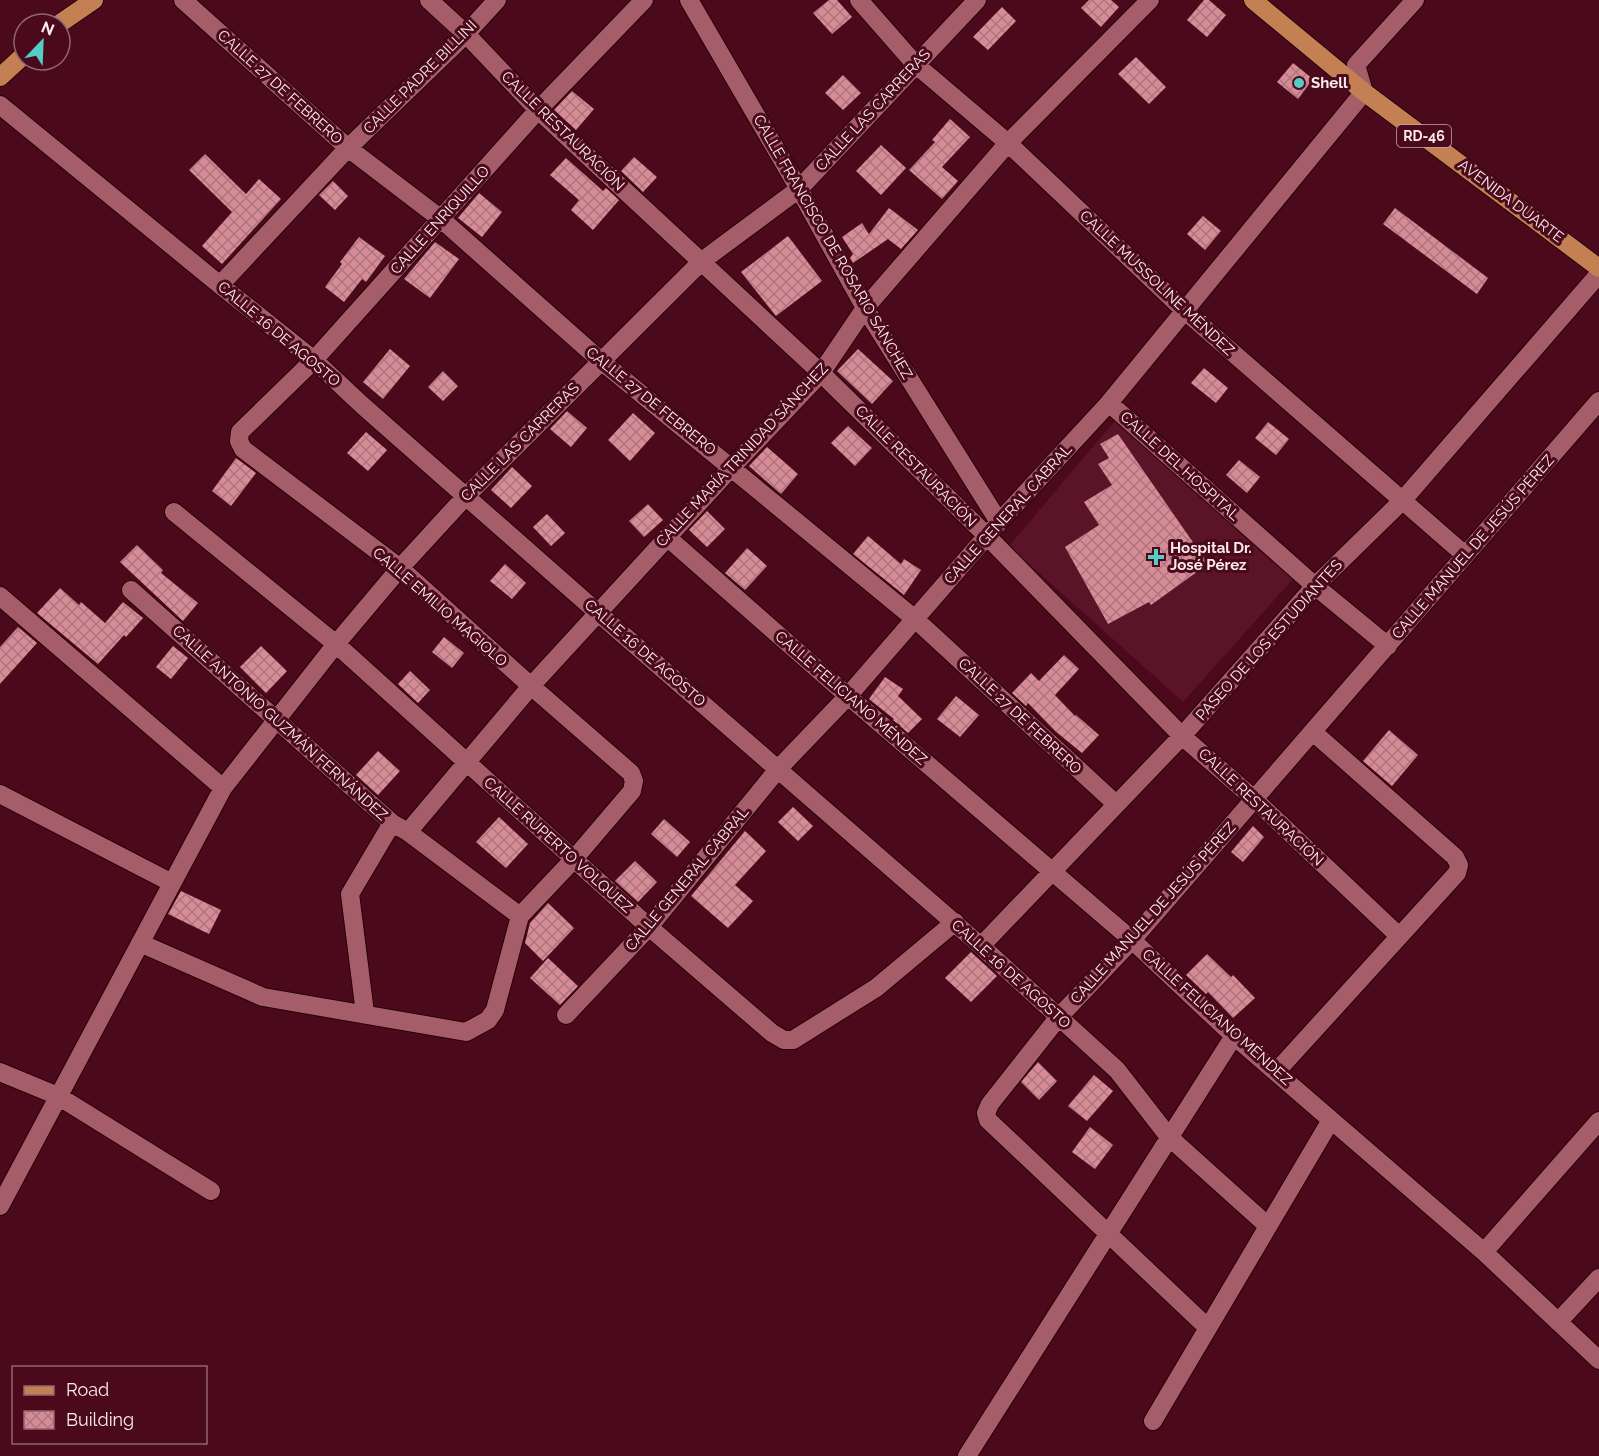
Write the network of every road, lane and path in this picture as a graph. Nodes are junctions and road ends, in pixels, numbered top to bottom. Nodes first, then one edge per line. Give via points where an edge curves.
1 (94, 0) edge
2 (183, 0) edge
3 (429, 0) edge
4 (497, 0) edge
5 (644, 0) edge
6 (689, 0) edge
7 (859, 0) edge
8 (977, 0) edge
9 (1150, 0) edge
10 (1253, 0) edge
11 (1415, 0) edge
12 (72, 15) edge
13 (466, 34) junction
14 (915, 64) junction
15 (12, 66) edge
16 (0, 76) edge
17 (1364, 92) junction
18 (0, 105) edge
19 (538, 110) junction
20 (1008, 143) junction
21 (348, 148) junction
22 (799, 189) junction
23 (441, 219) junction
24 (702, 261) junction
25 (1599, 268) edge
26 (1599, 274) edge
27 (220, 285) junction
28 (865, 308) junction
29 (1185, 311) junction
30 (314, 360) junction
31 (601, 361) junction
32 (821, 373) junction
33 (1599, 401) edge
34 (1109, 403) junction
35 (239, 441) joint
36 (732, 467) junction
37 (466, 496) junction
38 (1402, 501) junction
39 (174, 513) dead end
40 (999, 522) junction
41 (987, 536) junction
42 (667, 537) junction
43 (1465, 555) junction
44 (400, 568) junction
45 (1315, 586) junction
46 (131, 590) dead end
47 (0, 596) edge
48 (597, 612) junction
49 (915, 619) junction
50 (336, 644) junction
51 (1388, 646) junction
52 (531, 686) junction
53 (848, 696) junction
54 (277, 719) junction
55 (1313, 732) junction
56 (1182, 736) junction
57 (467, 763) junction
58 (779, 768) junction
59 (223, 788) junction
60 (0, 794) edge
61 (1254, 799) junction
62 (1116, 804) junction
63 (400, 828) junction
64 (574, 859) junction
65 (1052, 872) junction
66 (172, 883) junction
67 (520, 916) junction
68 (955, 922) junction
69 (650, 927) junction
70 (1399, 936) junction
71 (1132, 940) junction
72 (140, 943) junction
73 (981, 946) junction
74 (365, 1013) junction
75 (566, 1016) dead end
76 (1058, 1017) junction
77 (1234, 1036) junction
78 (0, 1072) edge
79 (1276, 1072) junction
80 (58, 1096) junction
81 (1331, 1120) junction
82 (1599, 1121) edge
83 (1169, 1137) junction
84 (211, 1191) dead end
85 (0, 1206) edge
86 (1268, 1226) junction
87 (1108, 1233) junction
88 (1484, 1252) junction
89 (1599, 1278) edge
90 (1558, 1322) junction
91 (1208, 1328) junction
92 (1599, 1360) edge
93 (1153, 1421) dead end
94 (968, 1456) edge

1 - 12 main road
2 - 21 street, CALLE 27 DE FEBRERO
3 - 13 street, CALLE RESTAURACIÓN
4 - 13 street, CALLE PADRE BILLINI
5 - 19 street, CALLE ENRIQUILLO
6 - 22 street, CALLE FRANCISCO DE ROSARIO SÁNCHEZ
7 - 14 street, CALLE MUSSOLINE MÉNDEZ
8 - 14 street, CALLE LAS CARRERAS
9 - 20 street, CALLE MARÍA TRINIDAD SÁNCHEZ
10 - 17 main road, AVENIDA DUARTE / RD-46
11 - 17 street via 1356,65
13 - 19 street, CALLE RESTAURACIÓN
13 - 21 street, CALLE PADRE BILLINI
14 - 20 street, CALLE MUSSOLINE MÉNDEZ
14 - 22 street, CALLE LAS CARRERAS
15 - 16 main road
17 - 25 main road, AVENIDA DUARTE / RD-46
17 - 29 street, CALLE GENERAL CABRAL
18 - 27 street, CALLE 16 DE AGOSTO
19 - 23 street, CALLE ENRIQUILLO
19 - 24 street, CALLE RESTAURACIÓN
20 - 28 street, CALLE MARÍA TRINIDAD SÁNCHEZ
20 - 29 street, CALLE MUSSOLINE MÉNDEZ
21 - 23 street, CALLE 27 DE FEBRERO
21 - 27 street, CALLE PADRE BILLINI
22 - 24 street, CALLE LAS CARRERAS
22 - 28 street, CALLE FRANCISCO DE ROSARIO SÁNCHEZ
23 - 30 street, CALLE ENRIQUILLO
23 - 31 street, CALLE 27 DE FEBRERO
24 - 31 street, CALLE LAS CARRERAS
24 - 32 street, CALLE RESTAURACIÓN
26 - 38 street, PASEO DE LOS ESTUDIANTES
27 - 30 street, CALLE 16 DE AGOSTO
28 - 32 street, CALLE MARÍA TRINIDAD SÁNCHEZ
28 - 40 street, CALLE FRANCISCO DE ROSARIO SÁNCHEZ
29 - 34 street, CALLE GENERAL CABRAL
29 - 38 street, CALLE MUSSOLINE MÉNDEZ
30 - 35 street, CALLE ENRIQUILLO via 240,432
30 - 37 street, CALLE 16 DE AGOSTO
31 - 36 street, CALLE 27 DE FEBRERO
31 - 37 street, CALLE LAS CARRERAS
32 - 36 street, CALLE MARÍA TRINIDAD SÁNCHEZ
32 - 41 street, CALLE RESTAURACIÓN
33 - 43 street, CALLE MANUEL DE JESÚS PÉREZ
34 - 40 street, CALLE GENERAL CABRAL
34 - 45 street, CALLE DEL HOSPITAL
35 - 44 street, CALLE EMILIO MAGIOLO via 243,449
36 - 42 street, CALLE MARÍA TRINIDAD SÁNCHEZ
36 - 49 street, CALLE 27 DE FEBRERO
37 - 44 street, CALLE LAS CARRERAS
37 - 48 street, CALLE 16 DE AGOSTO
38 - 43 street, CALLE MUSSOLINE MÉNDEZ
38 - 45 street, PASEO DE LOS ESTUDIANTES
39 - 50 street, CALLE RUPERTO VOLQUEZ
40 - 41 street, CALLE GENERAL CABRAL
41 - 49 street, CALLE GENERAL CABRAL
41 - 56 street, CALLE RESTAURACIÓN
42 - 48 street, CALLE MARÍA TRINIDAD SÁNCHEZ
42 - 53 street, CALLE FELICIANO MÉNDEZ
43 - 51 street, CALLE MANUEL DE JESÚS PÉREZ
44 - 50 street, CALLE LAS CARRERAS
44 - 52 street, CALLE EMILIO MAGIOLO
45 - 51 street, CALLE DEL HOSPITAL
45 - 56 street, PASEO DE LOS ESTUDIANTES
46 - 54 street, CALLE ANTONIO GUZMÁN FERNÁNDEZ
47 - 59 street
48 - 52 street, CALLE MARÍA TRINIDAD SÁNCHEZ
48 - 58 street, CALLE 16 DE AGOSTO
49 - 53 street, CALLE GENERAL CABRAL
49 - 62 street, CALLE 27 DE FEBRERO
50 - 54 street, CALLE LAS CARRERAS
50 - 57 street, CALLE RUPERTO VOLQUEZ
51 - 55 street, CALLE MANUEL DE JESÚS PÉREZ
52 - 57 street, CALLE MARÍA TRINIDAD SÁNCHEZ
52 - 64 street, CALLE EMILIO MAGIOLO via 631,773 634,781 632,790
53 - 58 street, CALLE GENERAL CABRAL
53 - 65 street, CALLE FELICIANO MÉNDEZ
54 - 59 street, CALLE LAS CARRERAS
54 - 63 street, CALLE ANTONIO GUZMÁN FERNÁNDEZ
55 - 61 street, CALLE MANUEL DE JESÚS PÉREZ
55 - 70 street via 1455,857 1459,865 1457,873
56 - 61 street, CALLE RESTAURACIÓN
56 - 62 street, PASEO DE LOS ESTUDIANTES
57 - 63 street, CALLE MARÍA TRINIDAD SÁNCHEZ
57 - 64 street, CALLE RUPERTO VOLQUEZ
58 - 68 street, CALLE 16 DE AGOSTO
58 - 69 street, CALLE GENERAL CABRAL
59 - 66 street, CALLE LAS CARRERAS
60 - 66 street
61 - 70 street, CALLE RESTAURACIÓN
61 - 71 street, CALLE MANUEL DE JESÚS PÉREZ
62 - 65 street, PASEO DE LOS ESTUDIANTES
63 - 67 street, CALLE ANTONIO GUZMÁN FERNÁNDEZ
63 - 74 street, CALLE MARÍA TRINIDAD SÁNCHEZ via 350,894
64 - 67 street
64 - 69 street, CALLE RUPERTO VOLQUEZ
65 - 71 street, CALLE FELICIANO MÉNDEZ
65 - 73 street, PASEO DE LOS ESTUDIANTES
66 - 72 street, CALLE LAS CARRERAS
67 - 74 street via 495,1010 477,1028 466,1032
68 - 69 street, CALLE RUPERTO VOLQUEZ via 876,988 793,1040 772,1033
68 - 73 street, CALLE 16 DE AGOSTO
69 - 75 street, CALLE GENERAL CABRAL
70 - 79 street
71 - 76 street, CALLE MANUEL DE JESÚS PÉREZ
71 - 77 street, CALLE FELICIANO MÉNDEZ
72 - 74 street via 263,997
72 - 80 street, CALLE LAS CARRERAS
73 - 76 street, CALLE 16 DE AGOSTO
76 - 83 street, CALLE 16 DE AGOSTO via 1117,1070
76 - 87 street, CALLE MANUEL DE JESÚS PÉREZ via 986,1113 988,1120
77 - 79 street, CALLE FELICIANO MÉNDEZ
77 - 83 street
78 - 80 street
79 - 81 street, CALLE FELICIANO MÉNDEZ
80 - 84 street
80 - 85 street, CALLE LAS CARRERAS
81 - 86 street
81 - 88 street, CALLE FELICIANO MÉNDEZ
82 - 88 street
83 - 86 street, CALLE 16 DE AGOSTO
83 - 87 street
86 - 91 street
87 - 91 street, CALLE MANUEL DE JESÚS PÉREZ
87 - 94 street
88 - 90 street, CALLE FELICIANO MÉNDEZ
89 - 90 street
90 - 92 street, CALLE FELICIANO MÉNDEZ
91 - 93 street

